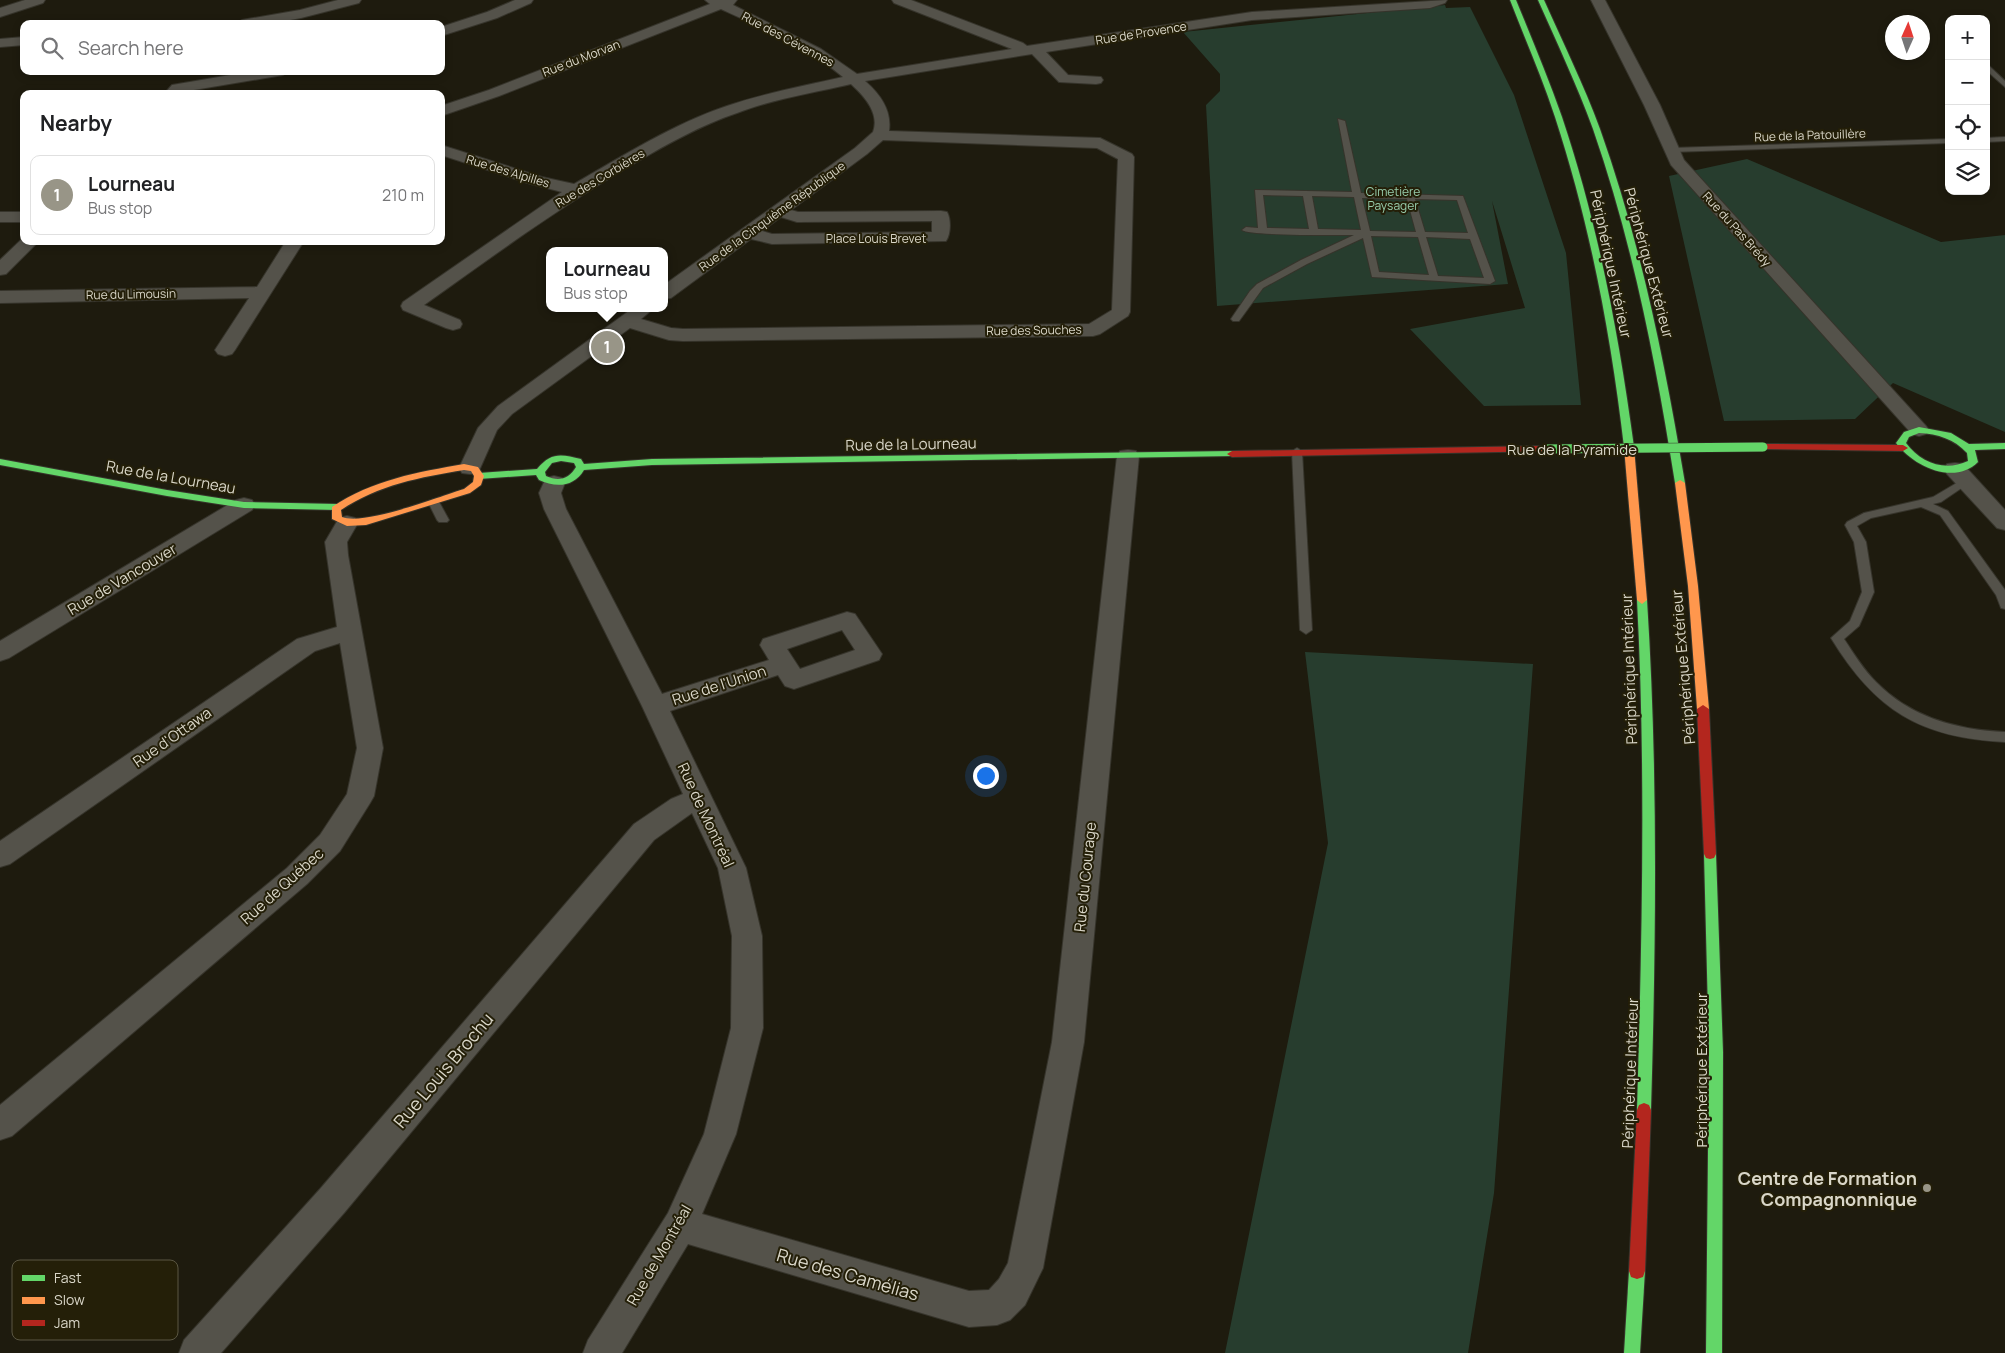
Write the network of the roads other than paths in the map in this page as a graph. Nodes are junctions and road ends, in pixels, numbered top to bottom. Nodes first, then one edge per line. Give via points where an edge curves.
1 (38, 0) edge
2 (354, 0) edge
3 (526, 0) edge
4 (899, 0) edge
5 (1513, 0) edge
6 (1541, 0) edge
7 (1598, 0) edge
8 (722, 1) edge
9 (1435, 2) edge
10 (0, 13) edge
11 (266, 20) edge
12 (445, 31) edge
13 (20, 41) edge
14 (0, 43) edge
15 (1030, 50) junction
16 (1990, 69) edge
17 (258, 75) edge
18 (855, 79) junction
19 (1096, 80) dead end
20 (2005, 85) edge
21 (175, 90) edge
22 (445, 110) edge
23 (1341, 121) dead end
24 (879, 135) junction
25 (2005, 139) edge
26 (1990, 140) edge
27 (1945, 141) edge
28 (1671, 150) junction
29 (445, 151) edge
30 (576, 190) junction
31 (1307, 194) junction
32 (1357, 195) junction
33 (1410, 196) junction
34 (778, 211) junction
35 (0, 217) edge
36 (20, 217) edge
37 (1246, 230) dead end
38 (1264, 231) junction
39 (1314, 232) junction
40 (748, 233) junction
41 (1366, 233) junction
42 (1421, 234) junction
43 (1474, 236) junction
44 (26, 245) edge
45 (292, 245) edge
46 (0, 270) edge
47 (1434, 278) junction
48 (668, 291) edge
49 (262, 292) junction
50 (0, 297) edge
51 (639, 312) edge
52 (1236, 320) dead end
53 (627, 321) junction
54 (453, 324) dead end
55 (226, 350) dead end
56 (1919, 430) junction
57 (2005, 446) edge
58 (1968, 447) junction
59 (1903, 448) junction
60 (1298, 451) junction
61 (1242, 453) joint
62 (1128, 456) junction
63 (0, 462) edge
64 (582, 468) junction
65 (475, 472) junction
66 (1960, 475) junction
67 (547, 477) junction
68 (434, 502) junction
69 (1921, 503) junction
70 (244, 505) junction
71 (343, 515) junction
72 (442, 520) dead end
73 (2005, 523) edge
74 (2005, 605) edge
75 (1306, 630) dead end
76 (351, 631) junction
77 (0, 652) edge
78 (783, 664) dead end
79 (655, 706) junction
80 (2005, 737) edge
81 (698, 799) junction
82 (0, 856) edge
83 (0, 1126) edge
84 (680, 1225) junction
85 (1012, 1292) joint
86 (197, 1353) edge
87 (601, 1353) edge
88 (1632, 1353) edge
89 (1714, 1353) edge

1 - 10 street
2 - 11 street
3 - 12 street
4 - 15 street
5 - 88 main road, Périphérique Intérieur via 1564,135 1588,220 1610,326 1634,502 1645,677 1649,838 1648,997
6 - 89 main road, Périphérique Extérieur via 1601,144 1626,227 1656,351 1687,533 1702,703 1714,929
7 - 28 street, Rue du Pas Brédy via 1652,105
8 - 18 street, Rue des Cévennes via 813,50
8 - 22 street, Rue du Morvan
9 - 15 street, Rue de Provence via 1252,16
13 - 14 street
15 - 18 street, Rue de Provence
15 - 19 street via 1064,79
16 - 20 lane
17 - 21 street
18 - 24 street, Rue des Cévennes via 883,114
18 - 30 street, Rue des Corbières via 770,98 705,120
23 - 32 lane
24 - 34 street, Rue de la Cinquième République via 861,152
24 - 53 street, Rue des Souches via 1100,143 1126,157 1120,312 1093,330 683,335
25 - 26 lane
27 - 28 lane, Rue de la Patouillère
28 - 56 street, Rue du Pas Brédy via 1677,162
29 - 30 street, Rue des Alpilles via 537,182
30 - 54 street, Rue des Corbières via 410,306
31 - 32 lane
31 - 38 lane via 1258,192
31 - 39 lane
32 - 33 lane
32 - 41 lane
33 - 42 lane
33 - 43 lane via 1460,198
34 - 40 street, Rue de la Cinquième République
34 - 40 street, Place Louis Brevet via 797,217 941,216 940,237 772,238
35 - 36 street
37 - 38 lane
38 - 39 lane
39 - 41 lane
40 - 48 street, Rue de la Cinquième République
41 - 42 lane
41 - 47 lane via 1375,275
41 - 52 lane via 1260,286
42 - 43 lane
42 - 47 lane
43 - 47 lane via 1490,281
44 - 46 street
45 - 49 street
49 - 50 street, Rue du Limousin
49 - 55 street
51 - 53 street
53 - 65 street via 505,410 488,428
56 - 58 main road via 1946,434
56 - 59 main road via 1905,434
57 - 58 main road
58 - 66 main road via 1973,462 1963,468
59 - 60 main road, Rue de la Pyramide, bridge
59 - 66 main road via 1921,462
60 - 61 main road, Rue de la Pyramide
60 - 75 lane
61 - 62 main road, Rue de la Lourneau
62 - 64 main road, Rue de la Lourneau via 652,462
62 - 85 street, Rue du Courage via 1068,1042 1025,1268
63 - 70 main road, Rue de la Lourneau
64 - 67 main road, Rue de la Lourneau via 575,477 566,481
64 - 67 main road via 573,459 562,458 545,464
65 - 67 main road, Rue de la Lourneau
65 - 68 main road, Rue de la Lourneau via 478,483 467,492
65 - 71 main road, Rue de la Lourneau via 446,470 383,487 349,499
66 - 69 lane via 1937,500
66 - 73 street
67 - 79 street, Rue de Montréal via 555,509
68 - 71 main road, Rue de la Lourneau via 366,522
68 - 72 lane
69 - 74 lane via 1944,513 2002,594
69 - 80 lane via 1868,515 1851,525 1860,542 1868,592 1855,623 1838,638 1872,686 1915,716 1941,727
70 - 71 main road, Rue de la Lourneau
70 - 77 street, Rue de Vancouver
71 - 76 street, Rue de Québec via 336,542
76 - 82 street, Rue d'Ottawa via 306,645
76 - 83 street, Rue de Québec via 370,748 360,796 330,843 297,876
78 - 79 street, Rue de l'Union
79 - 81 street, Rue de Montréal
81 - 84 street, Rue de Montréal via 732,868 747,936 747,1028 720,1134
81 - 86 street, Rue Louis Brochu via 681,806 644,832 332,1201
84 - 85 street, Rue des Camélias via 969,1309 997,1307
84 - 87 street, Rue de Montréal

